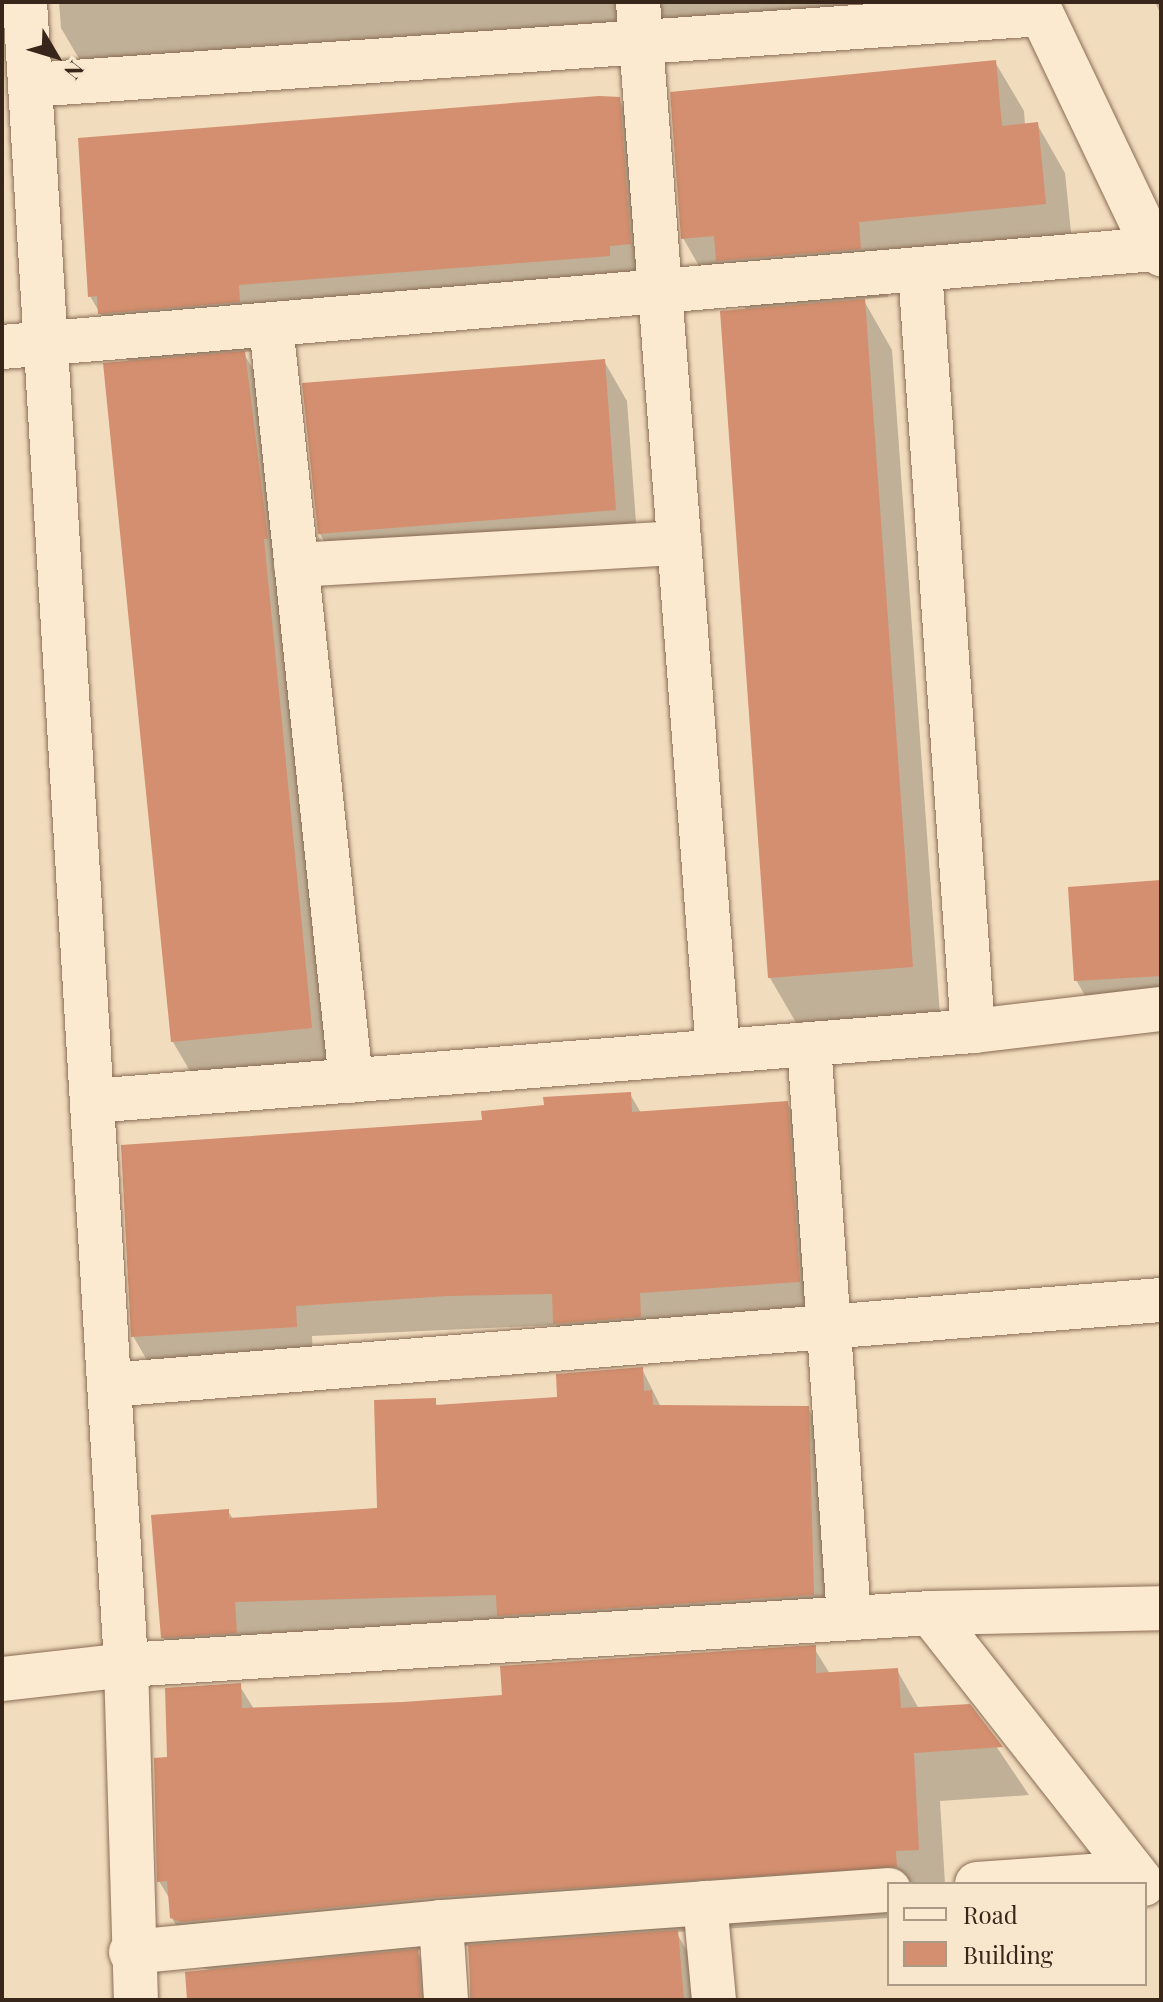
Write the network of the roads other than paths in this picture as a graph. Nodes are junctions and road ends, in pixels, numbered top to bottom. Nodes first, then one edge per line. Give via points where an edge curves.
1 (25, 2) edge
2 (1039, 8) edge
3 (640, 22) edge
4 (31, 85) junction
5 (1157, 251) edge
6 (920, 270) junction
7 (661, 294) junction
8 (271, 325) junction
9 (46, 344) junction
10 (2, 347) edge
11 (679, 543) junction
12 (296, 565) junction
13 (1161, 1009) edge
14 (973, 1031) junction
15 (809, 1044) junction
16 (718, 1051) junction
17 (351, 1081) junction
18 (92, 1101) junction
19 (1161, 1300) edge
20 (828, 1327) junction
21 (109, 1385) junction
22 (1161, 1608) edge
23 (930, 1613) junction
24 (849, 1618) junction
25 (126, 1665) junction
26 (2, 1679) edge
27 (1141, 1881) edge
28 (1086, 1882) edge
29 (1147, 1889) edge
30 (887, 1890) edge
31 (705, 1903) junction
32 (1161, 1907) edge
33 (441, 1922) junction
34 (131, 1952) junction
35 (136, 2000) edge
36 (446, 2000) edge
37 (714, 2000) edge

1 - 4 street
2 - 3 street
2 - 5 street
3 - 4 street
3 - 7 street
4 - 9 street
5 - 6 street
6 - 7 street
6 - 14 street
7 - 8 street
7 - 11 street
8 - 9 street
8 - 12 street
9 - 10 street
9 - 18 street
11 - 12 street
11 - 16 street
12 - 17 street
13 - 14 street
14 - 15 street
15 - 16 street
15 - 20 street
16 - 17 street
17 - 18 street
18 - 21 street
19 - 20 street
20 - 21 street
20 - 24 street
21 - 25 street
22 - 23 street
23 - 24 street
23 - 27 street
24 - 25 street
25 - 26 street
25 - 34 street
27 - 28 street
29 - 32 street
30 - 31 street
31 - 33 street
31 - 37 street
33 - 34 street
33 - 36 street
34 - 35 street

